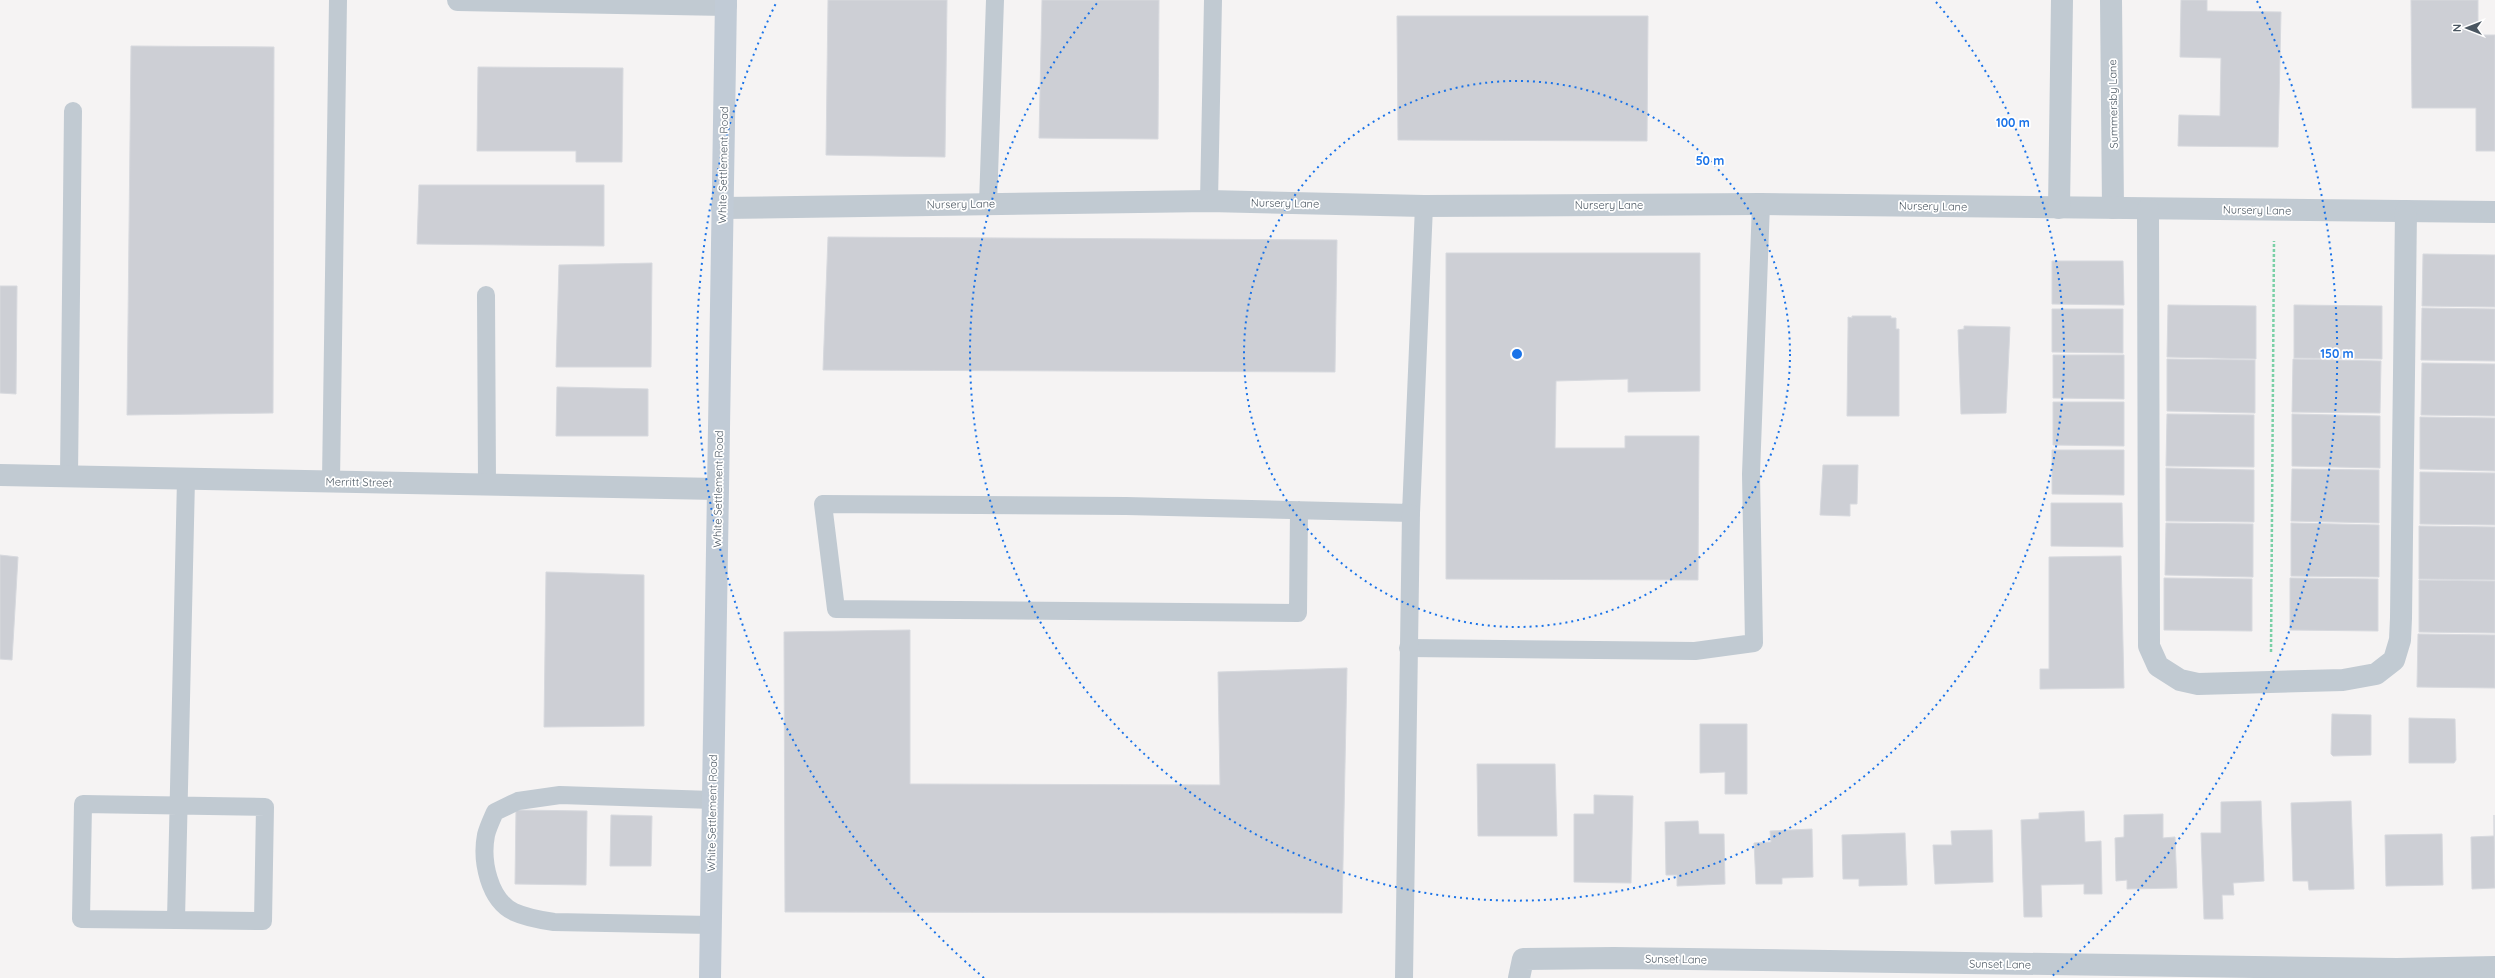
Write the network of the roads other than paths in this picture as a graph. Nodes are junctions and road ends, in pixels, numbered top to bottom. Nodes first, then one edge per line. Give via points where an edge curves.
1 (338, 0) edge
2 (458, 0) edge
3 (519, 0) edge
4 (995, 0) edge
5 (1213, 0) edge
6 (2062, 0) edge
7 (2111, 0) edge
8 (639, 2) edge
9 (726, 3) edge
10 (72, 111) dead end
11 (1208, 201) junction
12 (988, 204) junction
13 (1761, 204) junction
14 (1424, 206) junction
15 (722, 208) junction
16 (2059, 208) junction
17 (2113, 208) junction
18 (2148, 209) junction
19 (2406, 211) junction
20 (2495, 212) edge
21 (486, 295) dead end
22 (0, 475) edge
23 (69, 476) junction
24 (186, 479) junction
25 (331, 481) junction
26 (487, 484) junction
27 (718, 489) junction
28 (1299, 510) junction
29 (1411, 512) junction
30 (1408, 648) junction
31 (712, 800) junction
32 (178, 804) junction
33 (176, 920) junction
34 (711, 924) junction
35 (2495, 967) edge
36 (710, 978) edge
37 (1404, 978) edge
38 (1519, 978) edge

1 - 25 lane
2 - 3 street
3 - 8 street
4 - 12 lane
5 - 11 lane
6 - 16 street
7 - 17 street, Summersby Lane
8 - 9 street
9 - 15 main road, White Settlement Road
10 - 23 lane
11 - 12 street, Nursery Lane
11 - 14 street, Nursery Lane
12 - 15 street, Nursery Lane
13 - 14 street, Nursery Lane
13 - 16 street, Nursery Lane
13 - 30 lane via 1751,474 1754,643 1695,651
14 - 29 lane
15 - 27 main road, White Settlement Road
16 - 17 street, Nursery Lane
17 - 18 street, Nursery Lane
18 - 19 street, Nursery Lane
18 - 19 street via 2149,646 2158,666 2180,680 2198,684 2343,680 2376,674 2394,660 2400,640
19 - 20 street, Nursery Lane
21 - 26 lane
22 - 23 street, Merritt Street
23 - 24 street, Merritt Street
24 - 25 street, Merritt Street
24 - 32 lane
25 - 26 street, Merritt Street
26 - 27 street, Merritt Street
27 - 31 main road, White Settlement Road
28 - 28 lane via 1126,506 823,504 836,609 1298,614
28 - 29 lane
29 - 30 lane
30 - 37 lane
31 - 34 main road, White Settlement Road
31 - 34 lane via 560,795 518,800 495,812 486,836 486,871 495,895 513,912 554,922
32 - 33 lane
32 - 33 lane via 265,807 263,922
32 - 33 lane via 83,804 81,919
34 - 36 main road, White Settlement Road
35 - 38 street, Sunset Lane via 2397,969 1607,958 1523,959

